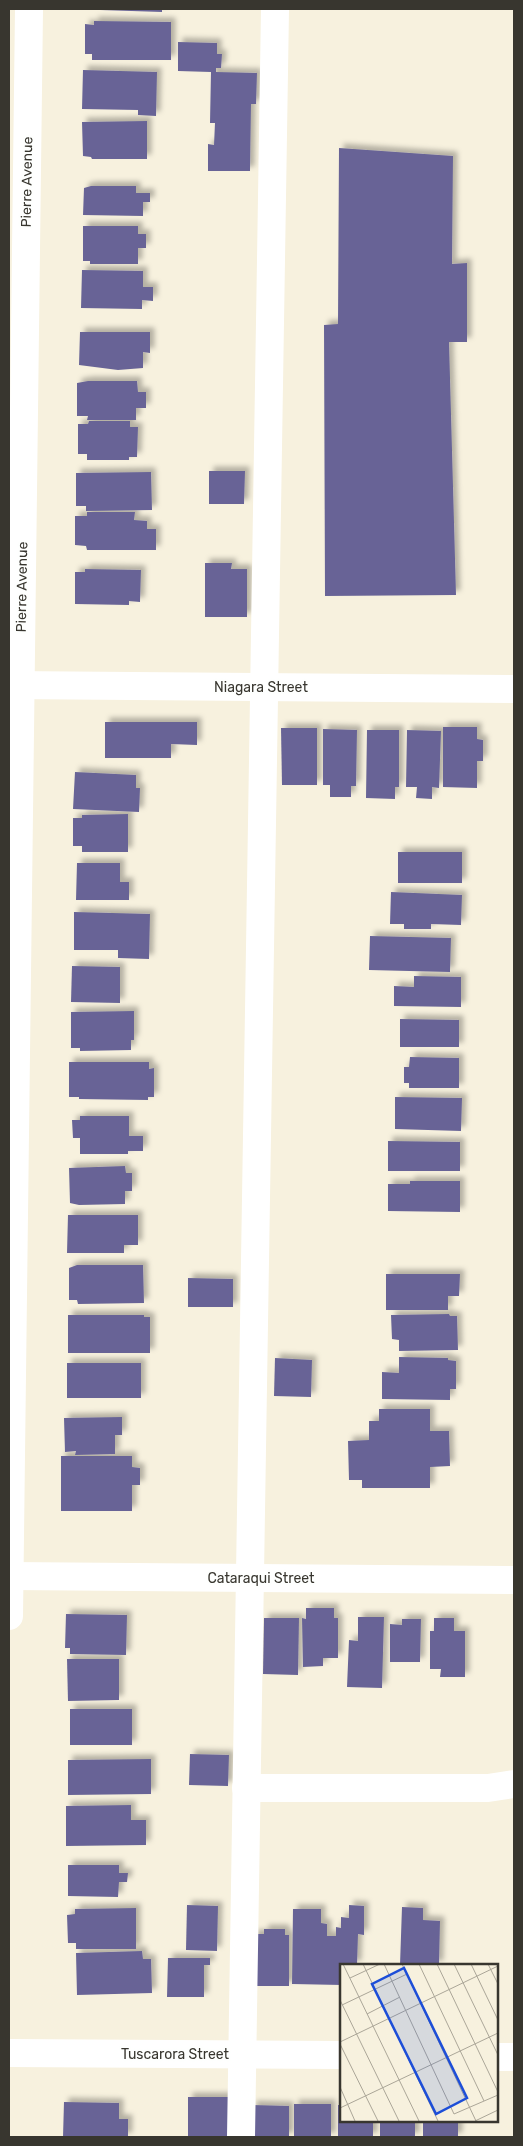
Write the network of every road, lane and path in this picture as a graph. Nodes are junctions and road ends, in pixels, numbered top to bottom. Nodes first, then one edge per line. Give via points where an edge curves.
1 (30, 9) edge
2 (275, 9) edge
3 (15, 685) edge
4 (264, 687) junction
5 (514, 688) edge
6 (9, 1576) edge
7 (250, 1578) junction
8 (514, 1580) edge
9 (9, 1616) edge
10 (514, 1784) edge
11 (246, 1788) junction
12 (9, 2052) edge
13 (242, 2055) junction
14 (340, 2056) edge
15 (498, 2057) edge
16 (514, 2057) edge
17 (240, 2137) edge

1 - 3 street, Pierre Avenue
2 - 4 street
3 - 4 street, Niagara Street
3 - 6 street, Pierre Avenue
4 - 5 street, Niagara Street
4 - 7 street
6 - 7 street, Cataraqui Street
6 - 9 street, Pierre Avenue
7 - 8 street, Cataraqui Street
7 - 11 street
10 - 11 street via 488,1788
11 - 13 street
12 - 13 street, Tuscarora Street
13 - 14 street, Tuscarora Street
13 - 17 street
15 - 16 street

